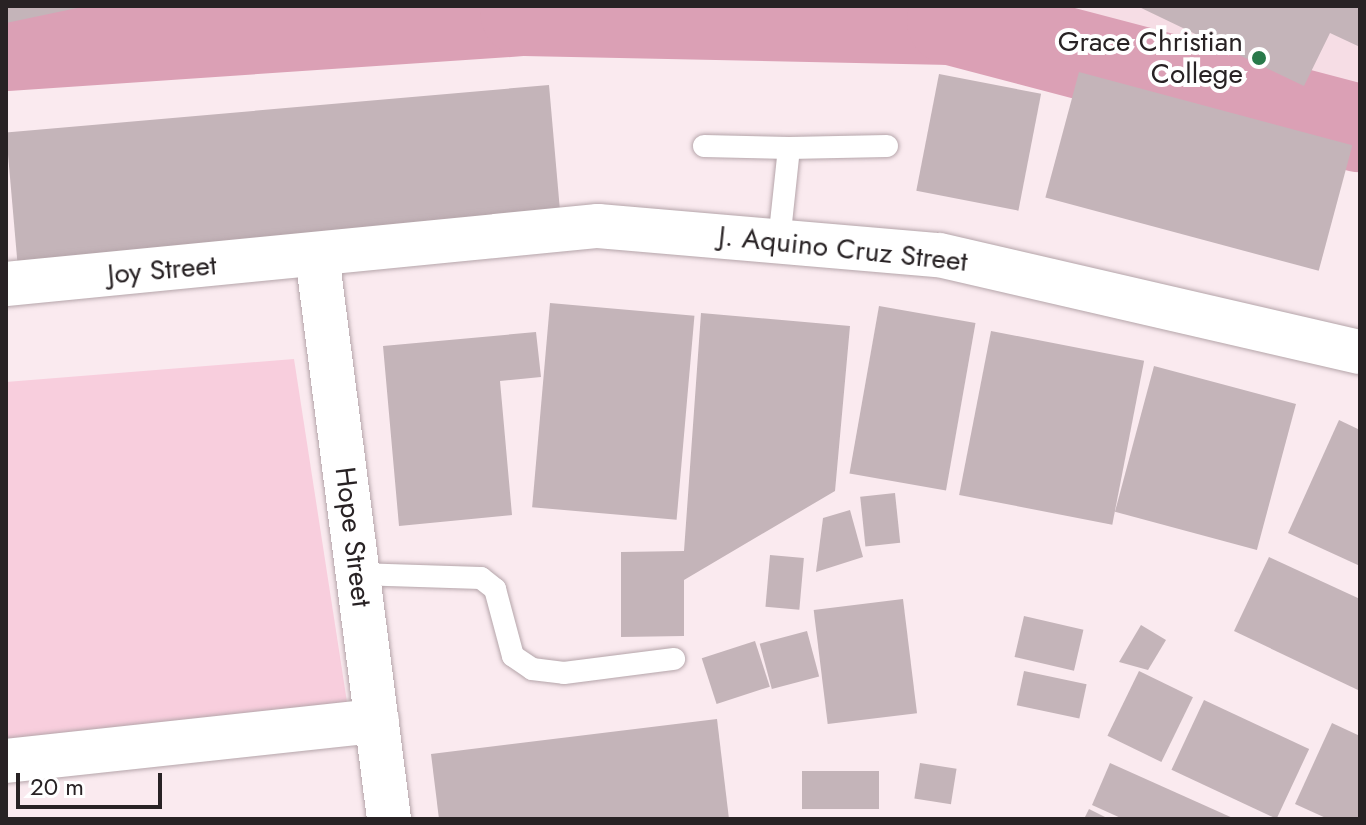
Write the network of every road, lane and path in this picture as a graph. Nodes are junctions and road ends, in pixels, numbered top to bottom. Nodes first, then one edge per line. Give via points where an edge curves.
1 (704, 146) dead end
2 (887, 146) dead end
3 (789, 148) junction
4 (779, 241) junction
5 (317, 255) junction
6 (6, 284) edge
7 (1360, 352) edge
8 (357, 574) junction
9 (674, 659) dead end
10 (377, 721) junction
11 (6, 761) edge
12 (389, 819) edge

1 - 3 lane
2 - 3 lane
3 - 4 lane
4 - 5 street, J. Aquino Cruz Street via 598,226
4 - 7 street, J. Aquino Cruz Street via 939,255
5 - 6 street, Joy Street
5 - 8 street, Hope Street
8 - 9 lane via 481,578 495,589 513,656 532,669 564,673
8 - 10 street, Hope Street
10 - 11 street
10 - 12 street, Hope Street

